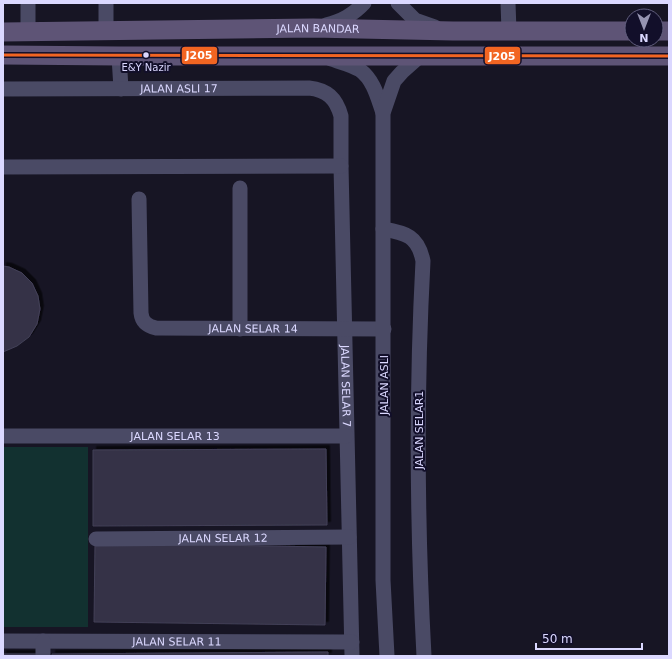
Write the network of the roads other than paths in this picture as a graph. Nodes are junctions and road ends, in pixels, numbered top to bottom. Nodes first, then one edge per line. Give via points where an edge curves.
1 (28, 3) edge
2 (106, 3) edge
3 (364, 3) edge
4 (398, 3) edge
5 (508, 3) edge
6 (313, 28) junction
7 (453, 31) junction
8 (509, 31) junction
9 (624, 31) edge
10 (3, 32) edge
11 (28, 32) junction
12 (106, 32) junction
13 (3, 55) edge
14 (119, 56) junction
15 (324, 56) junction
16 (420, 56) junction
17 (662, 56) edge
18 (3, 89) edge
19 (121, 89) junction
20 (383, 114) junction
21 (341, 116) joint
22 (341, 166) junction
23 (3, 167) edge
24 (240, 188) dead end
25 (140, 199) dead end
26 (383, 229) junction
27 (240, 329) junction
28 (344, 329) junction
29 (384, 329) junction
30 (3, 436) edge
31 (346, 436) junction
32 (349, 537) junction
33 (96, 539) dead end
34 (3, 641) edge
35 (43, 649) edge
36 (352, 649) edge
37 (387, 656) edge
38 (424, 656) edge

1 - 11 street
2 - 12 street
3 - 6 street via 352,15 339,22
4 - 7 street via 415,20
5 - 8 street
6 - 7 main road, JALAN BANDAR
6 - 12 main road, JALAN BANDAR
7 - 8 main road, JALAN BANDAR
8 - 9 main road, JALAN BANDAR
10 - 11 main road, JALAN BANDAR
11 - 12 main road, JALAN BANDAR
13 - 14 main road
14 - 15 main road
14 - 19 street
15 - 16 main road
15 - 20 street, JALAN ASLI via 360,70 374,87
16 - 17 main road
16 - 20 street, JALAN ASLI via 394,81
18 - 19 street, JALAN ASLI 17
19 - 21 street, JALAN ASLI 17 via 314,89 327,93 335,100
20 - 26 street, JALAN ASLI
21 - 22 street, JALAN SELAR 7
22 - 23 street
22 - 28 street, JALAN SELAR 7
24 - 27 street
25 - 27 street, JALAN SELAR 14 via 141,303 142,319 145,324 156,328
26 - 29 street, JALAN ASLI
26 - 38 street, JALAN SELAR1 via 400,231 409,236 417,243 423,261 419,521
27 - 28 street, JALAN SELAR 14
28 - 29 street, JALAN SELAR 14
28 - 31 street, JALAN SELAR 7
29 - 37 street, JALAN ASLI via 383,580
30 - 31 street, JALAN SELAR 13
31 - 32 street, JALAN SELAR 7
32 - 33 street, JALAN SELAR 12
32 - 36 street, JALAN SELAR 7
34 - 35 street, JALAN SELAR 11
35 - 36 street, JALAN SELAR 11

